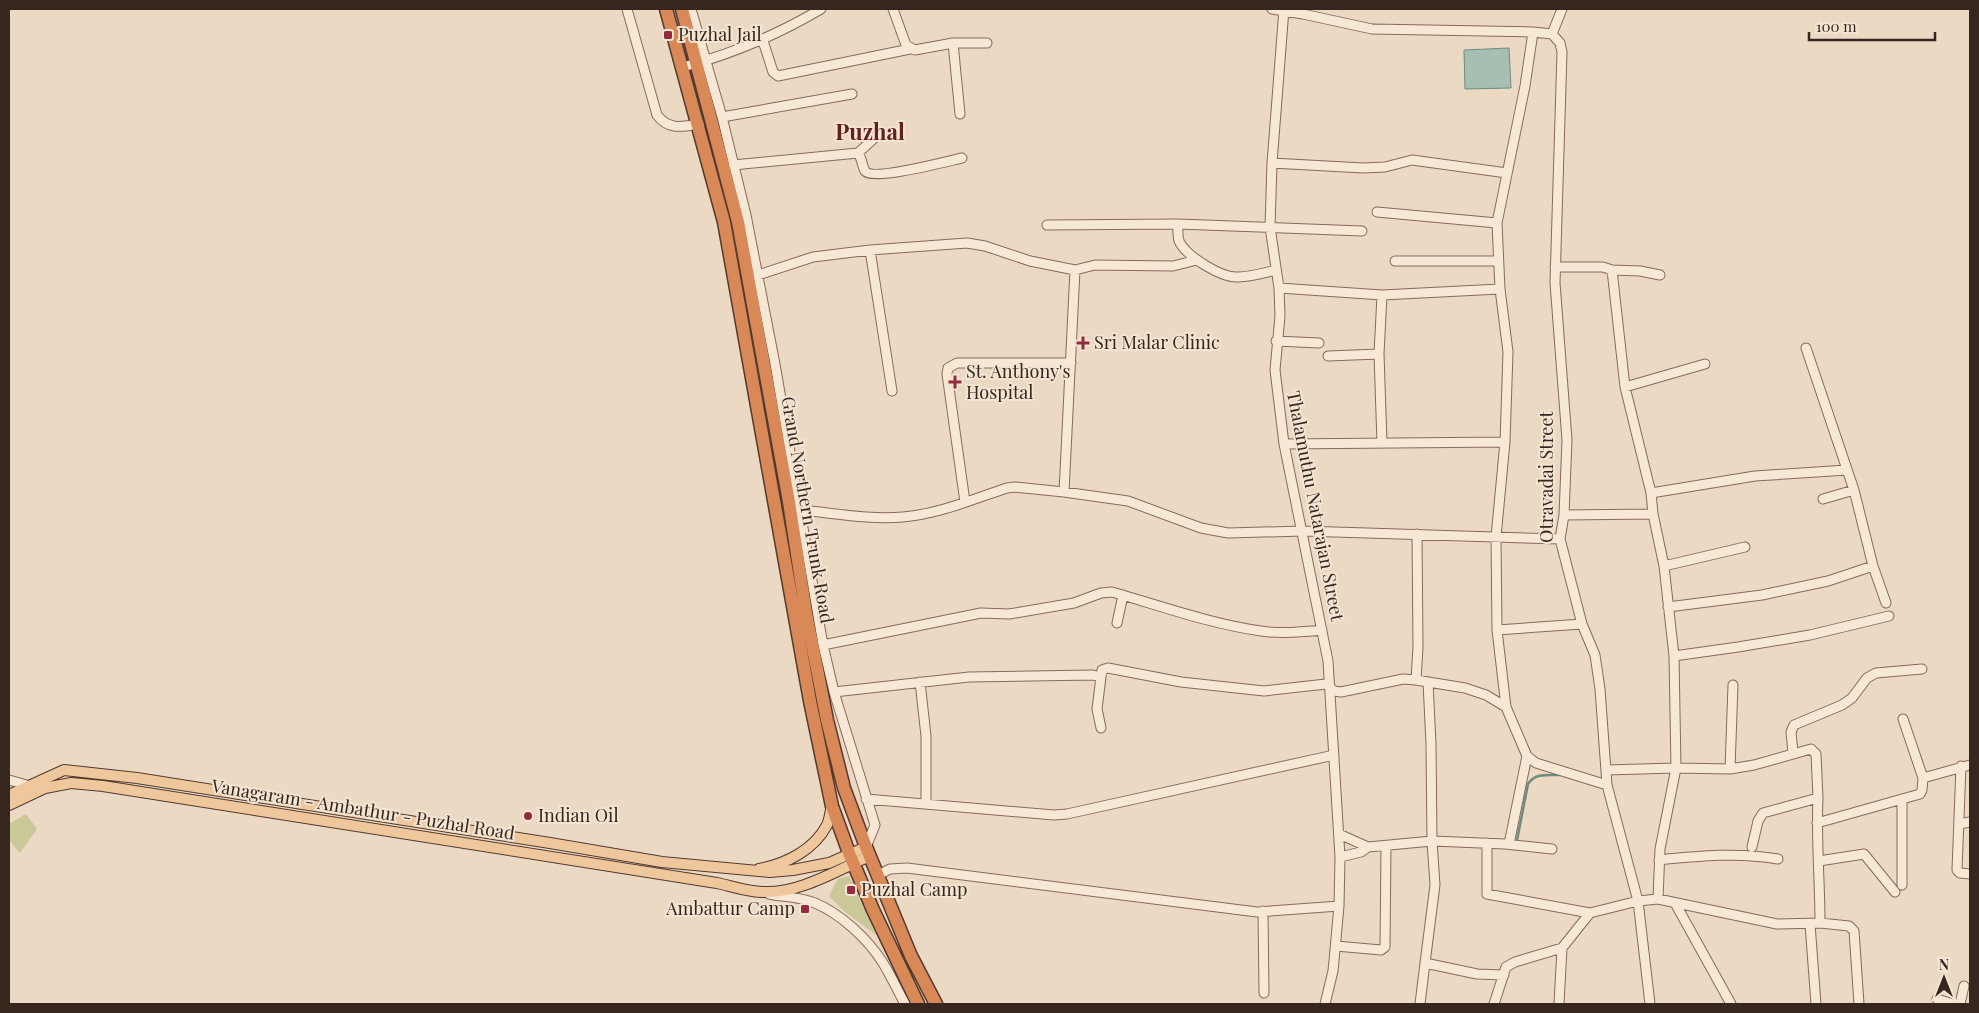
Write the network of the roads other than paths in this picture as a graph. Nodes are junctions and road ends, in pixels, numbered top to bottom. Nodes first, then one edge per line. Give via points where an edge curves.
1 (627, 9) edge
2 (666, 9) edge
3 (682, 9) edge
4 (691, 9) edge
5 (821, 9) edge
6 (893, 9) edge
7 (1272, 9) edge
8 (1562, 9) edge
9 (1284, 10) edge
10 (1533, 32) junction
11 (1552, 34) junction
12 (763, 40) junction
13 (953, 43) junction
14 (987, 43) dead end
15 (910, 49) junction
16 (702, 62) junction
17 (683, 67) junction
18 (852, 94) dead end
19 (960, 114) dead end
20 (722, 117) junction
21 (699, 124) junction
22 (881, 132) dead end
23 (858, 153) junction
24 (962, 158) dead end
25 (1272, 163) junction
26 (733, 165) junction
27 (1507, 173) junction
28 (1377, 212) dead end
29 (1497, 222) junction
30 (1178, 224) junction
31 (1047, 225) dead end
32 (1270, 227) junction
33 (1362, 231) dead end
34 (870, 250) junction
35 (1197, 260) junction
36 (1395, 261) dead end
37 (1498, 261) junction
38 (1555, 266) junction
39 (1075, 270) junction
40 (1276, 270) junction
41 (1612, 270) junction
42 (758, 276) junction
43 (1660, 276) dead end
44 (1279, 288) junction
45 (1500, 289) junction
46 (1382, 295) junction
47 (1276, 341) junction
48 (1319, 343) dead end
49 (1806, 348) dead end
50 (1379, 354) junction
51 (1328, 356) dead end
52 (1071, 363) junction
53 (1705, 364) dead end
54 (1625, 387) junction
55 (892, 391) dead end
56 (1504, 442) junction
57 (1382, 443) junction
58 (1284, 444) junction
59 (1847, 470) junction
60 (1854, 490) junction
61 (1064, 492) junction
62 (1651, 493) junction
63 (1823, 499) dead end
64 (965, 502) junction
65 (800, 510) junction
66 (1653, 514) junction
67 (1564, 515) junction
68 (1303, 532) junction
69 (1417, 534) junction
70 (1496, 537) junction
71 (1560, 539) junction
72 (1745, 547) dead end
73 (1664, 566) junction
74 (1873, 566) junction
75 (1122, 595) junction
76 (1886, 603) dead end
77 (1668, 607) junction
78 (1889, 616) dead end
79 (1117, 623) dead end
80 (1582, 624) junction
81 (1322, 630) junction
82 (1497, 630) junction
83 (824, 645) junction
84 (1674, 656) junction
85 (1922, 669) dead end
86 (1101, 677) junction
87 (1416, 680) junction
88 (920, 682) junction
89 (1428, 682) junction
90 (1733, 685) dead end
91 (1329, 687) junction
92 (834, 692) junction
93 (1506, 707) junction
94 (1904, 719) dead end
95 (1100, 728) dead end
96 (1793, 754) junction
97 (1334, 755) junction
98 (1527, 756) junction
99 (1970, 765) edge
100 (1960, 766) junction
101 (1676, 768) junction
102 (1730, 769) junction
103 (1606, 770) junction
104 (1923, 778) junction
105 (9, 780) edge
106 (1606, 785) junction
107 (30, 786) junction
108 (9, 795) edge
109 (1818, 798) junction
110 (866, 799) junction
111 (1902, 799) junction
112 (926, 804) junction
113 (9, 805) edge
114 (832, 806) junction
115 (1970, 822) edge
116 (1817, 823) junction
117 (1959, 824) junction
118 (1339, 834) junction
119 (1432, 841) junction
120 (1487, 843) junction
121 (1509, 844) junction
122 (1386, 846) junction
123 (1368, 847) junction
124 (1752, 847) dead end
125 (1552, 849) dead end
126 (868, 851) junction
127 (1340, 857) junction
128 (851, 858) junction
129 (1778, 859) dead end
130 (1659, 860) junction
131 (1819, 861) junction
132 (751, 870) junction
133 (1970, 874) edge
134 (878, 875) junction
135 (1902, 885) dead end
136 (1895, 892) dead end
137 (763, 893) junction
138 (1658, 899) junction
139 (1638, 900) junction
140 (1675, 903) junction
141 (1339, 906) junction
142 (1263, 911) junction
143 (1590, 913) junction
144 (1815, 924) junction
145 (1336, 946) junction
146 (1562, 948) junction
147 (1425, 963) junction
148 (1504, 975) junction
149 (1964, 986) dead end
150 (1264, 993) dead end
151 (1937, 999) dead end
152 (905, 1004) edge
153 (918, 1004) edge
154 (936, 1004) edge
155 (1325, 1004) edge
156 (1420, 1004) edge
157 (1494, 1004) edge
158 (1559, 1004) edge
159 (1650, 1004) edge
160 (1731, 1004) edge
161 (1816, 1004) edge
162 (1859, 1004) edge
163 (1953, 1004) edge
164 (1960, 1004) edge

1 - 21 street via 657,115 662,122 677,128
2 - 17 highway, Grand Northern Trunk Road
3 - 16 highway, Grand Northern Trunk Road
4 - 16 street
5 - 12 street
6 - 15 street
7 - 9 street
8 - 11 street
9 - 10 street via 1372,29
9 - 25 street, Thalamuthu Natarajan Street
10 - 11 street
10 - 27 street
11 - 38 street, Otravadai Street via 1560,43 1562,52
12 - 15 street via 773,72 778,76
12 - 16 street
13 - 14 street
13 - 15 street
13 - 19 street
16 - 17 street
16 - 20 street
16 - 126 highway, Grand Northern Trunk Road via 738,222 827,720 844,788
17 - 21 highway, Grand Northern Trunk Road
18 - 20 street
20 - 26 street
21 - 114 highway, Grand Northern Trunk Road via 726,230 810,701
22 - 23 street
23 - 24 street via 865,171 871,174 897,173
23 - 26 street
25 - 27 street via 1363,168 1385,167 1412,160
25 - 32 street, Thalamuthu Natarajan Street
26 - 42 street
27 - 29 street
28 - 29 street
29 - 37 street
30 - 31 street
30 - 32 street
30 - 35 street via 1180,243
32 - 33 street
32 - 40 street, Thalamuthu Natarajan Street
34 - 39 street via 967,243
34 - 42 street via 813,257
34 - 55 street
35 - 39 street via 1173,266 1095,265
35 - 40 street via 1224,275 1237,278
36 - 37 street
37 - 45 street
38 - 41 street
38 - 67 street, Otravadai Street via 1567,440
39 - 52 street
40 - 44 street, Thalamuthu Natarajan Street
41 - 43 street
41 - 54 street
42 - 65 street
44 - 46 street
44 - 47 street, Thalamuthu Natarajan Street via 1280,316
45 - 46 street
45 - 56 street via 1508,352
46 - 50 street
47 - 48 street
47 - 58 street, Thalamuthu Natarajan Street via 1276,379
49 - 59 street
50 - 51 street
50 - 57 street
52 - 61 street
52 - 64 street via 957,363 948,368
53 - 54 street
54 - 62 street
56 - 57 street
56 - 70 street
57 - 58 street
58 - 68 street, Thalamuthu Natarajan Street
59 - 60 street
59 - 62 street via 1755,476
60 - 63 street
60 - 74 street
61 - 64 street via 1015,487
61 - 68 street via 1128,501 1201,528 1228,534
62 - 66 street
64 - 65 street via 904,517
65 - 83 street
66 - 67 street
66 - 73 street
67 - 71 street, Otravadai Street
68 - 69 street
68 - 81 street, Thalamuthu Natarajan Street
69 - 70 street
69 - 87 street
70 - 71 street
70 - 82 street
71 - 80 street, Otravadai Street
72 - 73 street
73 - 77 street
74 - 76 street
74 - 77 street via 1828,581 1762,595
75 - 79 street
75 - 81 street via 1261,631 1296,633
75 - 83 street via 1101,593 1074,603 1010,614 981,613
77 - 84 street
78 - 84 street via 1810,635
80 - 82 street
80 - 103 street, Otravadai Street via 1595,655
81 - 91 street, Thalamuthu Natarajan Street
82 - 93 street
83 - 92 street
84 - 101 street
85 - 96 street via 1871,675 1849,701 1794,725 1791,732
86 - 88 street via 1016,675
86 - 91 street via 1102,670 1108,668 1181,682 1264,691 1326,684
86 - 95 street via 1097,709
87 - 89 street
87 - 91 street via 1403,679 1340,692
88 - 92 street
88 - 112 street via 926,736
89 - 93 street via 1465,688
89 - 119 street
90 - 102 street
91 - 97 street, Thalamuthu Natarajan Street
92 - 110 street
93 - 98 street
94 - 104 street
96 - 102 street
96 - 109 street via 1807,749 1816,754
97 - 112 street via 1067,814
97 - 118 street, Thalamuthu Natarajan Street
98 - 106 street via 1536,763
98 - 121 street
99 - 100 street
100 - 104 street
100 - 117 street
101 - 102 street
101 - 103 street
101 - 130 street
103 - 106 street, Otravadai Street
104 - 111 street via 1920,794
105 - 107 street
106 - 139 street, Otravadai Street
107 - 108 main road
107 - 132 main road via 64,770 136,778 662,862
109 - 116 street
109 - 124 street via 1763,813
110 - 112 street
110 - 126 street via 875,825
111 - 116 street
111 - 135 street
113 - 137 main road, Vanagaram - Ambathur - Puzhal Road via 45,788 71,783 103,786 680,877
114 - 128 highway, Grand Northern Trunk Road
114 - 132 main road via 827,825 807,850 784,861
115 - 117 street
116 - 131 street
117 - 133 street via 1957,870
118 - 123 street
118 - 127 street, Thalamuthu Natarajan Street
119 - 120 street
119 - 122 street
119 - 147 street via 1435,886
120 - 121 street
120 - 143 street via 1487,894
121 - 125 street
122 - 123 street
122 - 145 street via 1385,947 1381,950
123 - 127 street
126 - 128 main road
126 - 134 highway, Grand Northern Trunk Road
127 - 141 street, Thalamuthu Natarajan Street
128 - 132 main road via 793,870
128 - 137 main road via 813,882
128 - 153 highway, Grand Northern Trunk Road
129 - 130 street via 1730,855
130 - 138 street
131 - 136 street via 1864,854
131 - 144 street
134 - 142 street via 890,869 908,868
134 - 154 highway, Grand Northern Trunk Road via 911,956
137 - 152 street, Vanagaram - Ambathur - Puzhal Road via 814,903 838,917 871,946
138 - 139 street
138 - 140 street
139 - 143 street
139 - 159 street, Otravadai Street
140 - 144 street via 1777,924
140 - 160 street
141 - 142 street
141 - 145 street, Thalamuthu Natarajan Street
142 - 150 street
143 - 146 street
144 - 161 street
144 - 162 street via 1852,928 1854,931
145 - 155 street, Thalamuthu Natarajan Street
146 - 148 street via 1515,962 1506,967
146 - 158 street
147 - 148 street via 1477,974
147 - 156 street
148 - 157 street
149 - 164 street
151 - 163 street

